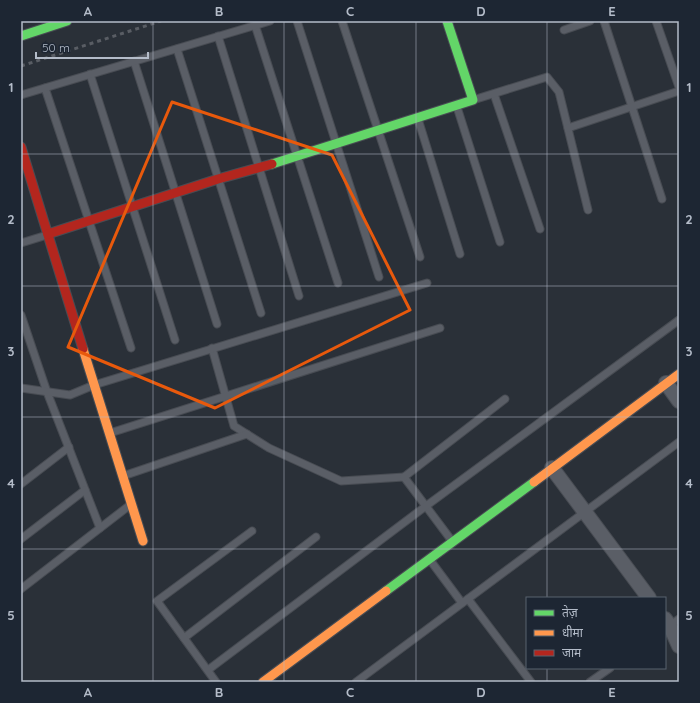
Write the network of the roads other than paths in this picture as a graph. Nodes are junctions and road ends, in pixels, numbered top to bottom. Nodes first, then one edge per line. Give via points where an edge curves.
1 (67, 21) edge
2 (270, 21) edge
3 (297, 21) edge
4 (342, 21) edge
5 (447, 21) edge
6 (590, 21) edge
7 (604, 21) edge
8 (656, 21) edge
9 (255, 25) junction
10 (564, 30) dead end
11 (21, 36) edge
12 (218, 36) junction
13 (177, 49) junction
14 (134, 61) junction
15 (90, 74) junction
16 (679, 87) edge
17 (45, 88) junction
18 (679, 92) edge
19 (494, 94) junction
20 (21, 95) edge
21 (473, 100) junction
22 (456, 106) junction
23 (632, 107) junction
24 (418, 118) junction
25 (568, 128) junction
26 (379, 130) junction
27 (336, 144) junction
28 (21, 147) edge
29 (298, 156) junction
30 (259, 168) junction
31 (218, 179) junction
32 (176, 193) junction
33 (662, 199) dead end
34 (133, 207) junction
35 (588, 210) dead end
36 (89, 221) junction
37 (540, 229) dead end
38 (48, 234) junction
39 (500, 242) dead end
40 (21, 243) edge
41 (460, 254) dead end
42 (420, 257) dead end
43 (379, 278) dead end
44 (427, 282) dead end
45 (338, 283) dead end
46 (299, 296) dead end
47 (261, 313) dead end
48 (21, 315) edge
49 (679, 320) edge
50 (217, 324) dead end
51 (440, 328) dead end
52 (175, 340) dead end
53 (131, 348) dead end
54 (212, 348) junction
55 (679, 374) edge
56 (666, 383) junction
57 (94, 384) junction
58 (21, 388) edge
59 (47, 392) junction
60 (226, 396) junction
61 (505, 399) dead end
62 (679, 401) edge
63 (110, 433) junction
64 (247, 434) junction
65 (679, 442) edge
66 (69, 448) junction
67 (552, 468) junction
68 (123, 476) junction
69 (404, 477) junction
70 (21, 484) edge
71 (85, 490) junction
72 (132, 504) junction
73 (426, 506) junction
74 (585, 512) junction
75 (100, 528) junction
76 (252, 531) dead end
77 (316, 537) dead end
78 (21, 539) edge
79 (143, 541) dead end
80 (452, 542) junction
81 (429, 559) junction
82 (21, 589) edge
83 (648, 597) edge
84 (465, 601) junction
85 (670, 623) edge
86 (184, 638) junction
87 (679, 646) edge
88 (609, 669) edge
89 (208, 670) junction
90 (216, 682) edge
91 (263, 682) edge
92 (356, 682) edge
93 (531, 682) edge
94 (590, 682) edge

1 - 11 street
2 - 9 lane
3 - 27 lane
4 - 26 lane
5 - 21 street
6 - 10 lane
7 - 23 lane
8 - 16 lane
9 - 12 lane
9 - 29 lane
12 - 13 lane
12 - 30 lane
13 - 14 lane
13 - 31 lane
14 - 15 lane
14 - 32 lane
15 - 17 lane
15 - 34 lane
17 - 20 lane
17 - 36 lane
18 - 23 lane
19 - 21 lane
19 - 25 lane via 547,77 559,92
19 - 37 lane
21 - 22 street
22 - 24 street
22 - 39 lane
23 - 25 lane
23 - 33 lane
24 - 26 street
24 - 41 lane
25 - 35 lane
26 - 27 street
26 - 42 lane
27 - 29 street
27 - 43 lane
28 - 38 street
29 - 30 street
29 - 45 lane
30 - 31 street
30 - 46 lane
31 - 32 street
31 - 47 lane
32 - 34 street
32 - 50 lane
34 - 36 street
34 - 52 lane
36 - 38 street
36 - 53 lane
38 - 40 lane
38 - 57 street
44 - 54 lane
48 - 59 lane
49 - 73 lane
51 - 60 lane
54 - 57 lane
54 - 60 lane
55 - 56 street
56 - 62 street
56 - 67 street
57 - 59 lane via 70,395
57 - 63 street
58 - 59 lane
59 - 66 lane
60 - 63 lane
60 - 64 lane via 234,426
61 - 69 lane
63 - 68 street
64 - 68 lane
64 - 69 lane via 269,448 340,481
65 - 74 lane
66 - 70 lane
66 - 71 lane
67 - 74 street
67 - 80 street
68 - 72 street
69 - 73 lane
71 - 75 lane
71 - 78 lane
72 - 75 lane
72 - 79 street
73 - 80 lane
73 - 89 lane
74 - 83 street
74 - 84 lane
75 - 82 lane
76 - 86 lane via 157,601
77 - 86 lane
80 - 81 street
81 - 84 lane
81 - 91 street
84 - 92 lane
84 - 93 lane
85 - 87 street
86 - 89 lane
88 - 94 lane
89 - 90 lane

